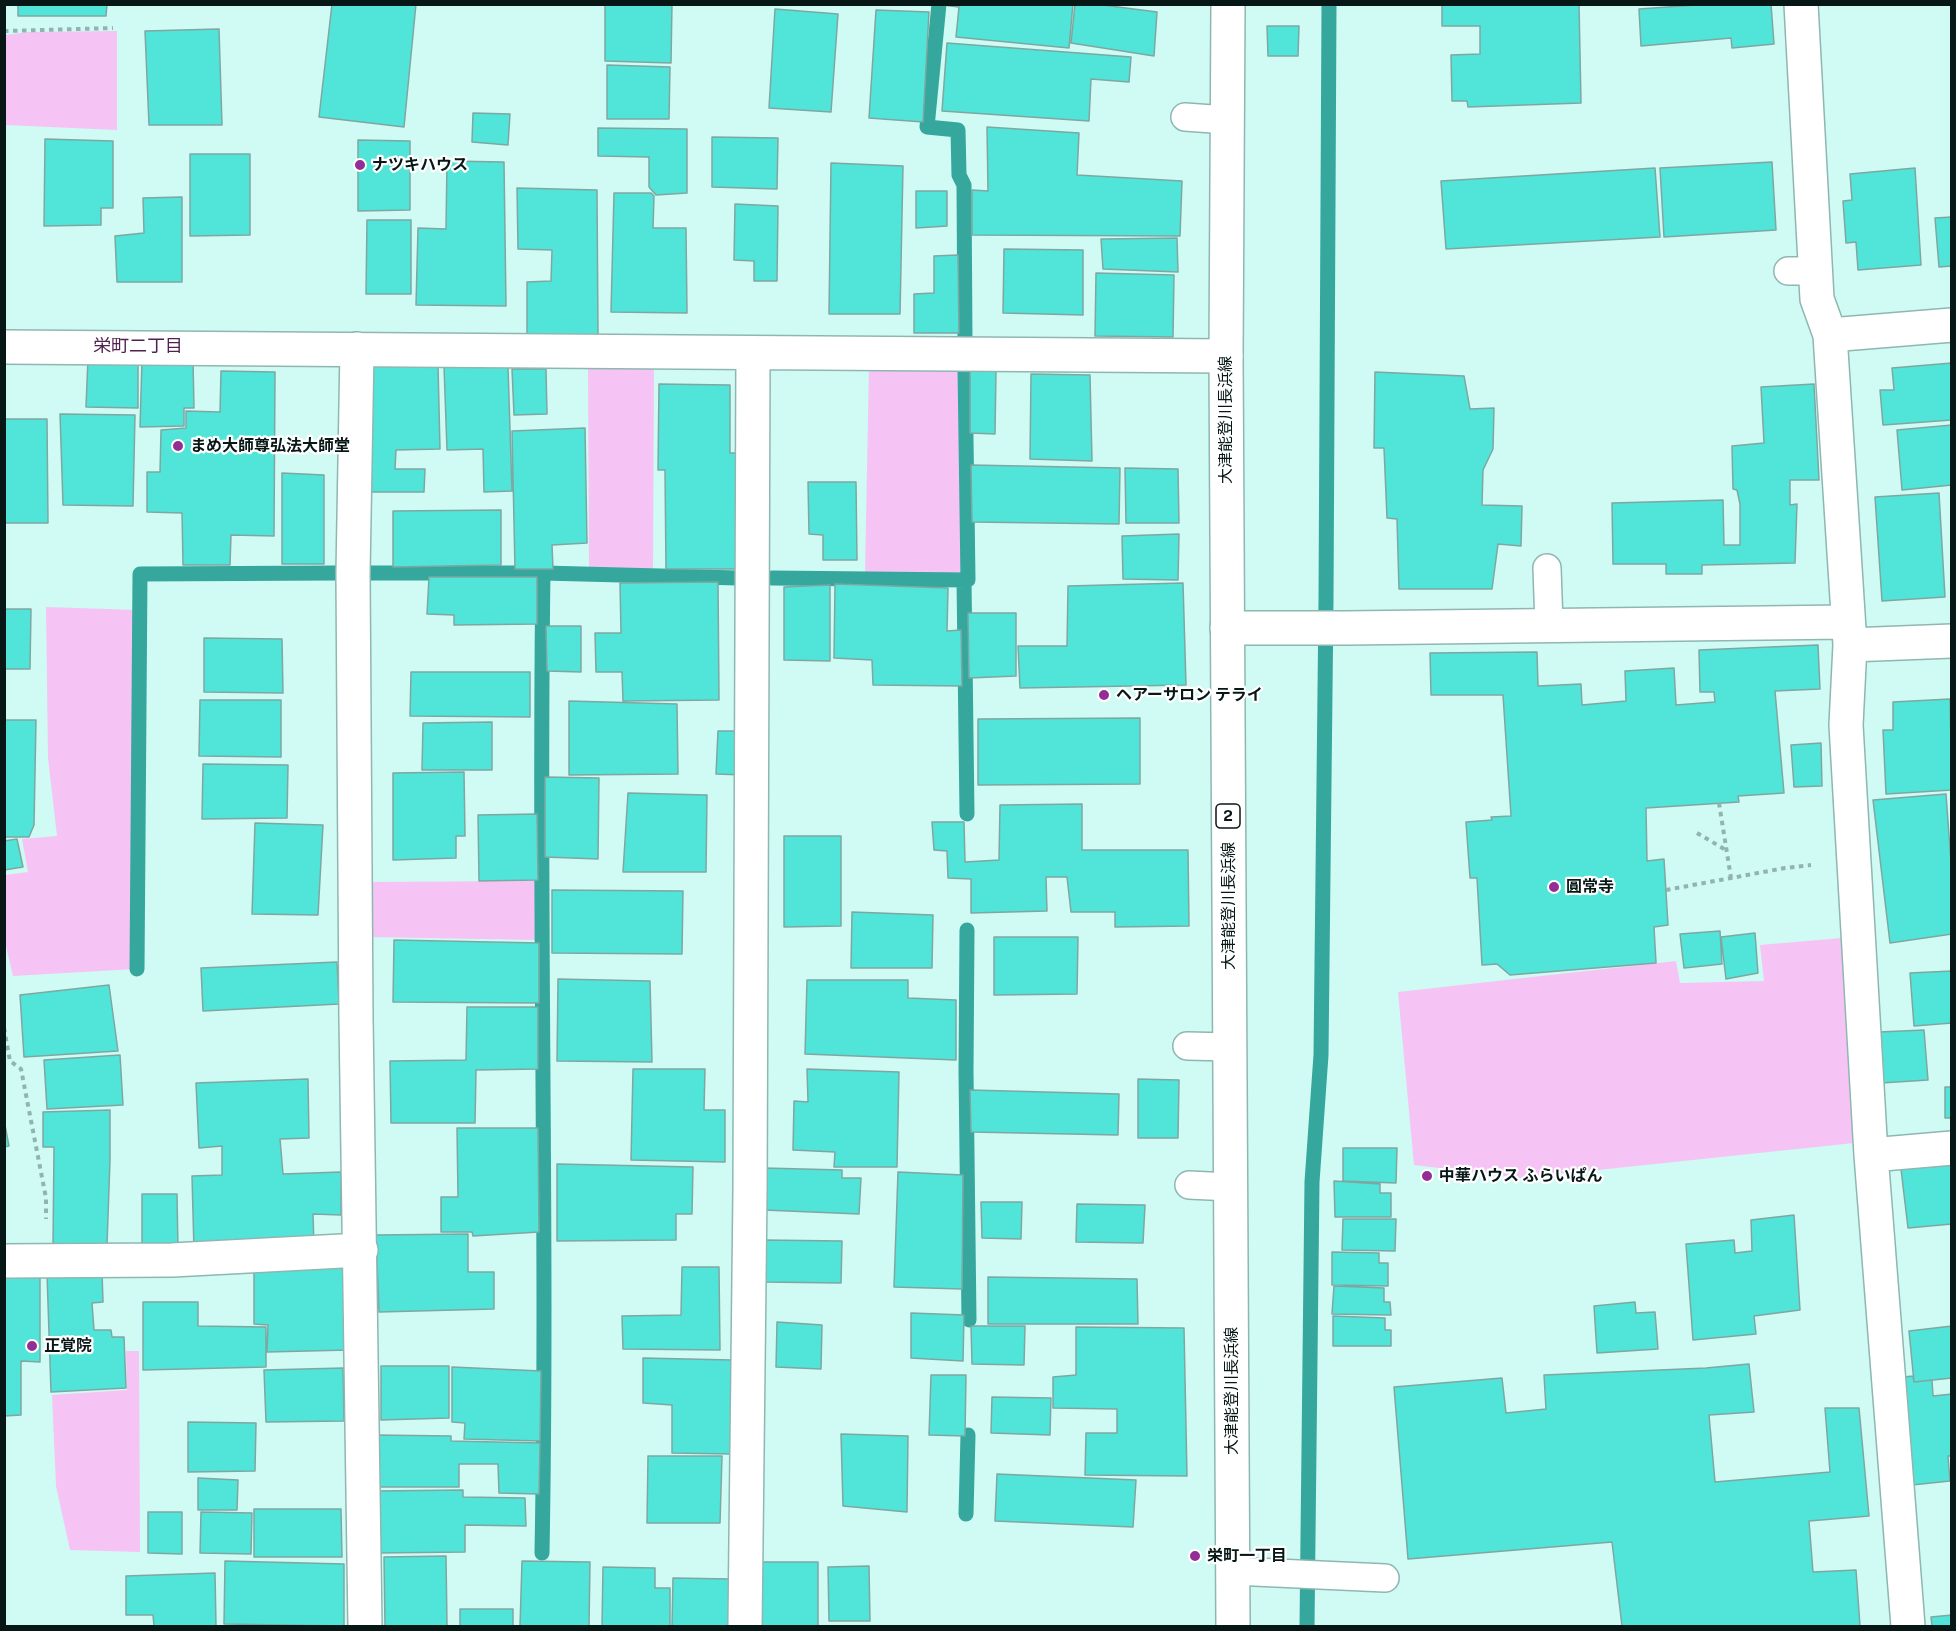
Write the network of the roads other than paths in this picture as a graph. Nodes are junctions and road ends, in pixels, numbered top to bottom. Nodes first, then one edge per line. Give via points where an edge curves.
1 (1228, 4) edge
2 (1801, 4) edge
3 (1185, 117) dead end
4 (1227, 120) junction
5 (1952, 325) edge
6 (1830, 335) junction
7 (4, 347) edge
8 (357, 350) junction
9 (753, 354) junction
10 (1226, 356) junction
11 (1547, 568) dead end
12 (1549, 626) junction
13 (1227, 628) junction
14 (1849, 633) junction
15 (1952, 641) edge
16 (1187, 1046) dead end
17 (1230, 1047) junction
18 (1952, 1148) edge
19 (1871, 1155) junction
20 (1189, 1185) dead end
21 (1230, 1187) junction
22 (361, 1250) junction
23 (4, 1261) edge
24 (1233, 1571) junction
25 (1384, 1578) dead end
26 (1912, 1611) edge
27 (365, 1626) edge
28 (745, 1626) edge
29 (1233, 1626) edge

1 - 4 street, 大津能登川長浜線 / 2
2 - 6 street via 1802,271
3 - 4 lane
4 - 10 street, 大津能登川長浜線 / 2
5 - 6 street
6 - 14 street
7 - 8 street via 297,341
8 - 9 street
8 - 22 street via 353,573
9 - 10 street via 1145,361
9 - 28 street
10 - 13 street, 大津能登川長浜線 / 2
11 - 12 lane
12 - 13 street
12 - 14 street
13 - 17 street, 大津能登川長浜線 / 2
14 - 15 street
14 - 19 street via 1846,725
16 - 17 lane
17 - 21 street, 大津能登川長浜線 / 2
18 - 19 street
19 - 26 street via 1909,1542
20 - 21 lane
21 - 24 street, 大津能登川長浜線 / 2
22 - 23 street via 172,1260
22 - 27 street
24 - 25 lane
24 - 29 street, 大津能登川長浜線 / 2

